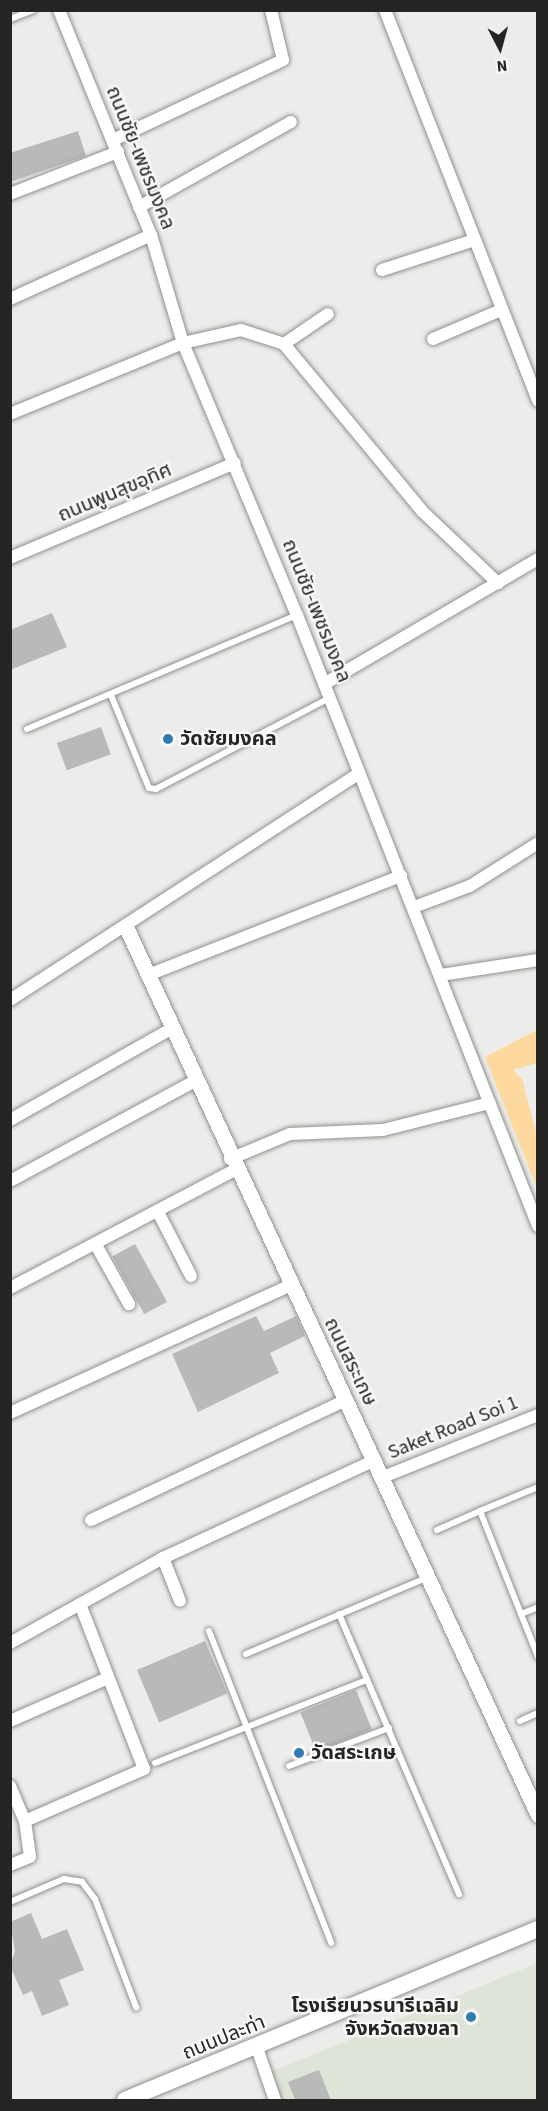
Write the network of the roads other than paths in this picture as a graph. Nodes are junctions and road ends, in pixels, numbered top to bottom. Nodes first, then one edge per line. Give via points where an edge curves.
1 (33, 10) edge
2 (60, 10) edge
3 (271, 10) edge
4 (385, 10) edge
5 (10, 19) edge
6 (291, 122) dead end
7 (113, 140) junction
8 (118, 152) junction
9 (10, 194) edge
10 (139, 207) junction
11 (151, 235) junction
12 (471, 241) junction
13 (382, 270) dead end
14 (10, 299) edge
15 (501, 310) junction
16 (328, 314) dead end
17 (433, 339) dead end
18 (183, 343) junction
19 (284, 344) junction
20 (537, 400) edge
21 (10, 414) edge
22 (235, 463) junction
23 (10, 558) edge
24 (537, 559) edge
25 (498, 583) junction
26 (297, 615) junction
27 (324, 684) junction
28 (111, 695) junction
29 (329, 697) junction
30 (27, 729) dead end
31 (359, 773) junction
32 (537, 843) edge
33 (401, 876) junction
34 (414, 907) junction
35 (126, 927) junction
36 (537, 960) edge
37 (148, 975) junction
38 (441, 975) junction
39 (10, 1000) edge
40 (171, 1029) junction
41 (195, 1081) junction
42 (490, 1102) junction
43 (10, 1120) edge
44 (232, 1165) junction
45 (10, 1181) edge
46 (158, 1212) junction
47 (537, 1226) edge
48 (96, 1245) junction
49 (191, 1276) dead end
50 (290, 1286) junction
51 (10, 1288) edge
52 (129, 1304) dead end
53 (346, 1400) junction
54 (10, 1413) edge
55 (537, 1415) edge
56 (375, 1460) junction
57 (383, 1477) junction
58 (537, 1487) edge
59 (480, 1511) junction
60 (91, 1520) dead end
61 (437, 1530) dead end
62 (163, 1558) junction
63 (428, 1577) junction
64 (180, 1601) dead end
65 (80, 1604) junction
66 (537, 1607) edge
67 (339, 1614) junction
68 (521, 1614) junction
69 (209, 1631) dead end
70 (10, 1643) edge
71 (246, 1654) dead end
72 (537, 1657) edge
73 (108, 1678) junction
74 (367, 1680) junction
75 (537, 1713) edge
76 (520, 1720) dead end
77 (10, 1721) edge
78 (246, 1728) junction
79 (389, 1728) junction
80 (156, 1763) dead end
81 (289, 1766) dead end
82 (10, 1786) edge
83 (537, 1815) edge
84 (25, 1821) junction
85 (10, 1865) edge
86 (459, 1894) dead end
87 (10, 1902) edge
88 (537, 1929) edge
89 (331, 1943) dead end
90 (136, 2007) dead end
91 (257, 2048) junction
92 (125, 2100) edge
93 (275, 2100) edge

1 - 5 lane
2 - 7 street, ถนนชัย-เพชรมงคล
3 - 7 street via 283,60
4 - 12 street
6 - 10 street
7 - 8 street, ถนนชัย-เพชรมงคล
8 - 9 street
8 - 10 street, ถนนชัย-เพชรมงคล
10 - 11 street, ถนนชัย-เพชรมงคล
11 - 14 street
11 - 18 street, ถนนชัย-เพชรมงคล
12 - 13 street
12 - 15 street
15 - 17 street
15 - 20 street
16 - 19 street
18 - 19 street via 241,330
18 - 21 street
18 - 22 street, ถนนชัย-เพชรมงคล
19 - 25 street via 422,511
22 - 23 street, ถนนพูนสุขอุทิศ
22 - 26 street, ถนนชัย-เพชรมงคล
24 - 25 street
25 - 27 street
26 - 27 street, ถนนชัย-เพชรมงคล
26 - 28 lane
27 - 29 street, ถนนชัย-เพชรมงคล
28 - 29 lane via 149,788 156,789
28 - 30 lane
29 - 31 street, ถนนชัย-เพชรมงคล
31 - 33 street, ถนนชัย-เพชรมงคล
31 - 35 street
32 - 34 street via 470,886
33 - 34 street, ถนนชัย-เพชรมงคล
33 - 37 street
34 - 38 street, ถนนชัย-เพชรมงคล
35 - 37 street, ถนนสระเกษ
35 - 39 street
36 - 38 street
37 - 40 street, ถนนสระเกษ
38 - 42 street, ถนนชัย-เพชรมงคล
40 - 41 street, ถนนสระเกษ
40 - 43 street
41 - 44 street, ถนนสระเกษ
41 - 45 street
42 - 44 street via 383,1130 290,1134
42 - 47 street, ถนนชัย-เพชรมงคล
44 - 46 street
44 - 50 street, ถนนสระเกษ
46 - 48 street
46 - 49 street
48 - 51 street
48 - 52 street
50 - 53 street, ถนนสระเกษ
50 - 54 street
53 - 56 street, ถนนสระเกษ
53 - 60 street
55 - 57 street, Saket Road Soi 1
56 - 57 street, ถนนสระเกษ
56 - 62 street
57 - 63 street, ถนนสระเกษ
58 - 59 lane
59 - 61 lane
59 - 68 lane
62 - 64 street
62 - 65 street
63 - 67 lane
63 - 83 street, ถนนสระเกษ
65 - 70 street
65 - 73 street
66 - 68 lane
67 - 71 lane
67 - 74 lane
68 - 72 lane
69 - 78 lane
73 - 77 street
73 - 84 street via 144,1769
74 - 78 lane
74 - 79 lane
75 - 76 lane
78 - 80 lane
78 - 89 lane
79 - 81 lane
79 - 86 lane
82 - 84 street
84 - 85 street via 30,1857
87 - 90 lane via 64,1879 82,1882 95,1899
88 - 91 main road, ถนนปละท่า
91 - 92 main road, ถนนปละท่า
91 - 93 street

